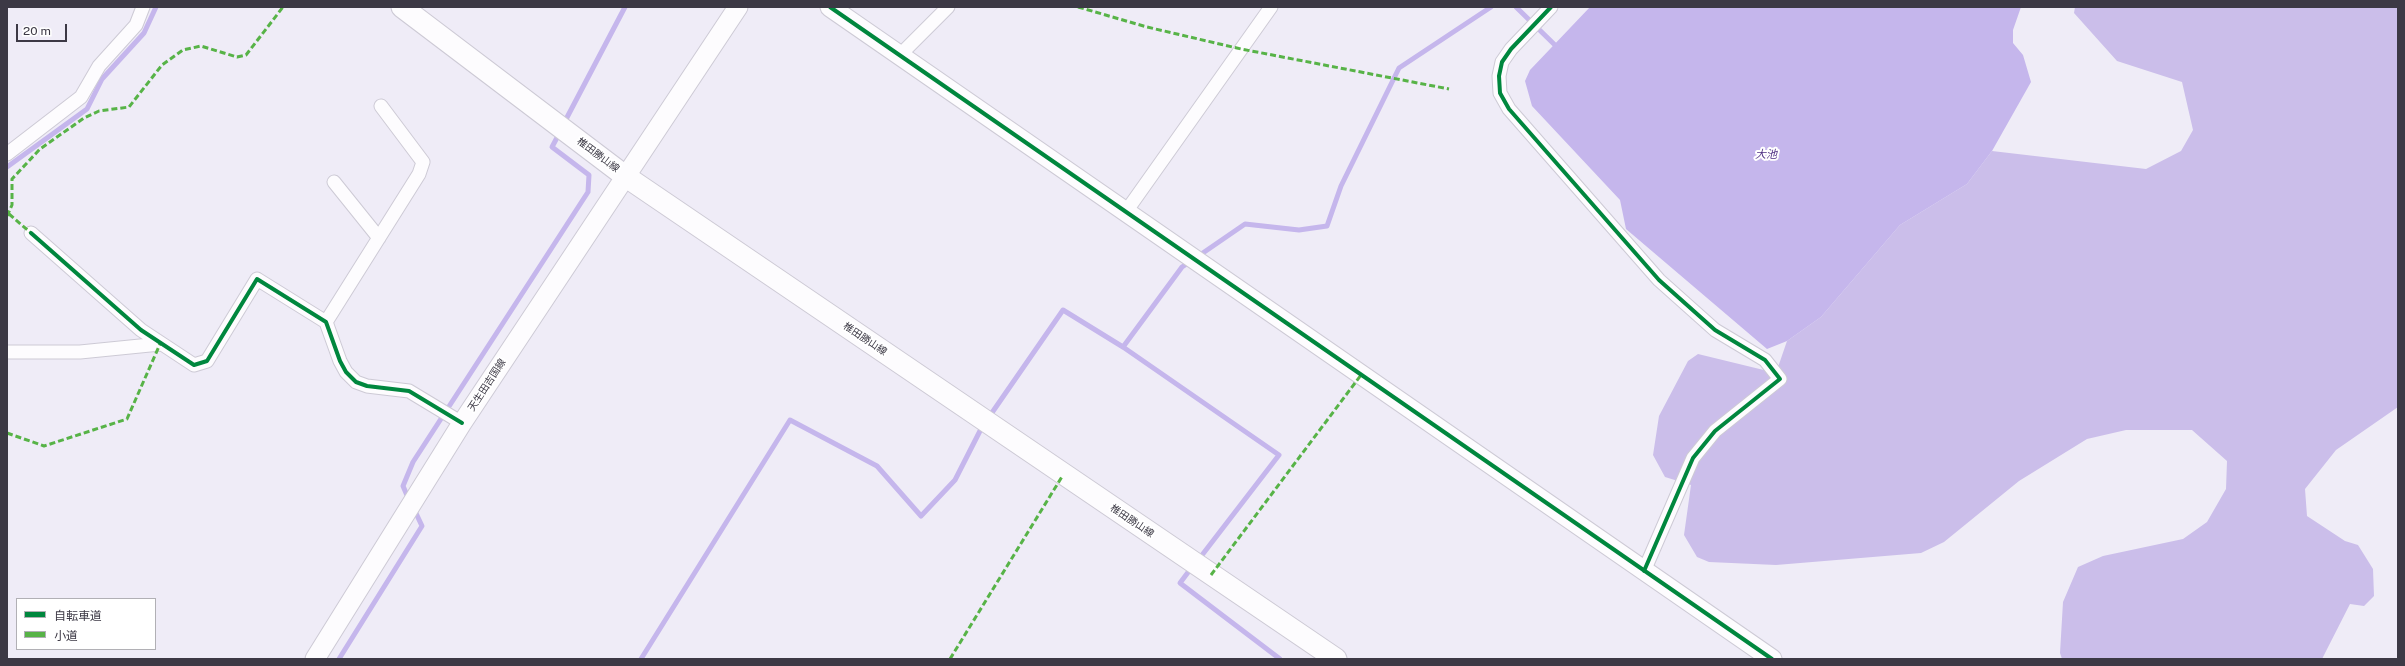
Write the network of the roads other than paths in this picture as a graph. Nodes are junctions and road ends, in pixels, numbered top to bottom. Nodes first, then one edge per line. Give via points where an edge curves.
1 (143, 7) edge
2 (402, 7) edge
3 (738, 7) edge
4 (830, 7) edge
5 (948, 7) edge
6 (1271, 7) edge
7 (1551, 7) edge
8 (900, 55) junction
9 (381, 106) dead end
10 (7, 154) edge
11 (625, 176) junction
12 (334, 182) dead end
13 (1125, 212) junction
14 (32, 233) dead end
15 (379, 238) junction
16 (326, 322) junction
17 (160, 344) junction
18 (7, 352) edge
19 (462, 423) junction
20 (1644, 571) junction
21 (315, 659) edge
22 (1336, 659) edge
23 (1772, 659) edge

1 - 10 street via 136,25 99,66 81,97
2 - 11 main road, 椎田勝山線
3 - 11 street, 天生田吉国線
4 - 8 street
5 - 8 street
6 - 13 street
7 - 20 street via 1502,62 1499,76 1500,93 1509,109 1659,280 1715,330 1764,360 1780,379 1715,431 1693,458
8 - 13 street
9 - 15 street via 423,162 419,174
11 - 19 street, 天生田吉国線
11 - 22 main road, 椎田勝山線
12 - 15 street
13 - 20 street
14 - 17 street
15 - 16 street
16 - 17 street via 257,279 207,361 194,365
16 - 19 street via 346,372 356,382 367,386 409,391
17 - 18 street via 80,352
19 - 21 street, 天生田吉国線
20 - 23 street

